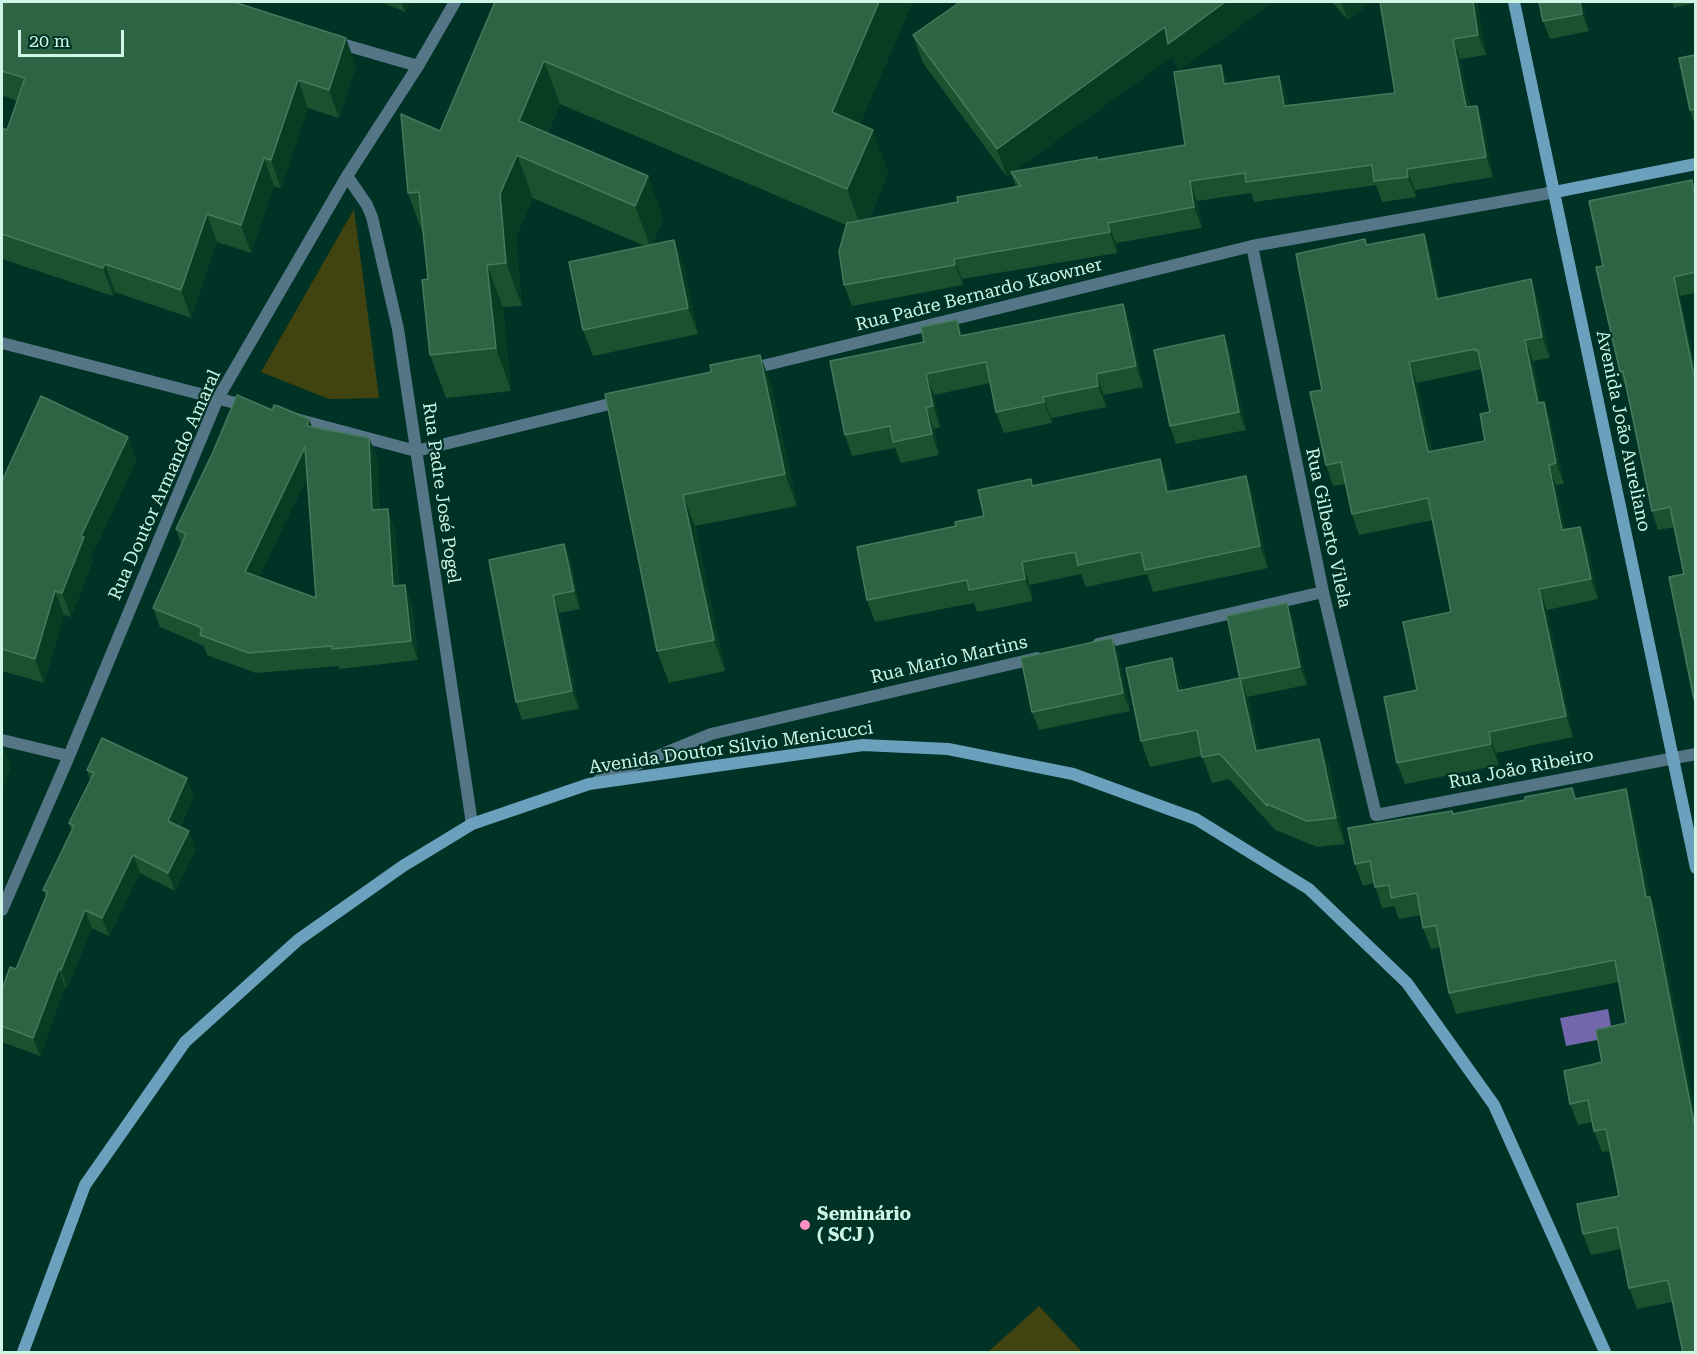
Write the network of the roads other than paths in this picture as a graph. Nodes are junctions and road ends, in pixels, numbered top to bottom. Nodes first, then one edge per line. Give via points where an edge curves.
1 (455, 2) edge
2 (1514, 2) edge
3 (318, 37) edge
4 (418, 66) junction
5 (1695, 164) edge
6 (347, 176) junction
7 (1555, 192) junction
8 (1252, 246) junction
9 (2, 343) edge
10 (741, 372) edge
11 (637, 397) edge
12 (218, 398) junction
13 (262, 410) edge
14 (284, 416) edge
15 (416, 451) junction
16 (1323, 592) junction
17 (1080, 648) edge
18 (1046, 656) edge
19 (2, 740) edge
20 (1695, 754) edge
21 (69, 756) junction
22 (1672, 759) junction
23 (589, 784) junction
24 (1376, 815) joint
25 (472, 824) junction
26 (1695, 868) edge
27 (2, 910) edge
28 (23, 1353) edge
29 (1605, 1353) edge

1 - 4 street, Rua Doutor Armando Amaral
2 - 7 main road, Avenida João Aureliano
3 - 4 street
4 - 6 street, Rua Doutor Armando Amaral
5 - 7 main road
6 - 12 street, Rua Doutor Armando Amaral
6 - 15 street, Rua Padre José Pogel via 372,217 398,329
7 - 8 street, Rua Padre Bernardo Kaowner
7 - 22 main road, Avenida João Aureliano
8 - 10 street, Rua Padre Bernardo Kaowner
8 - 16 street, Rua Gilberto Vilela
9 - 12 street
11 - 15 street
12 - 13 street
12 - 21 street, Rua Doutor Armando Amaral
14 - 15 street
15 - 25 street, Rua Padre José Pogel
16 - 17 street
16 - 24 street, Rua Gilberto Vilela
18 - 23 street, Rua Mario Martins via 711,734
19 - 21 street
20 - 22 street, Rua João Ribeiro
21 - 27 street, Rua Doutor Armando Amaral
22 - 24 street, Rua João Ribeiro
22 - 26 main road, Avenida João Aureliano
23 - 25 main road, Avenida Doutor Sílvio Menicucci
23 - 29 main road, Avenida Doutor Sílvio Menicucci via 862,745 948,749 1073,774 1196,819 1309,889 1407,983 1494,1105
25 - 28 main road, Avenida Doutor Sílvio Menicucci via 403,866 298,940 184,1042 85,1185

